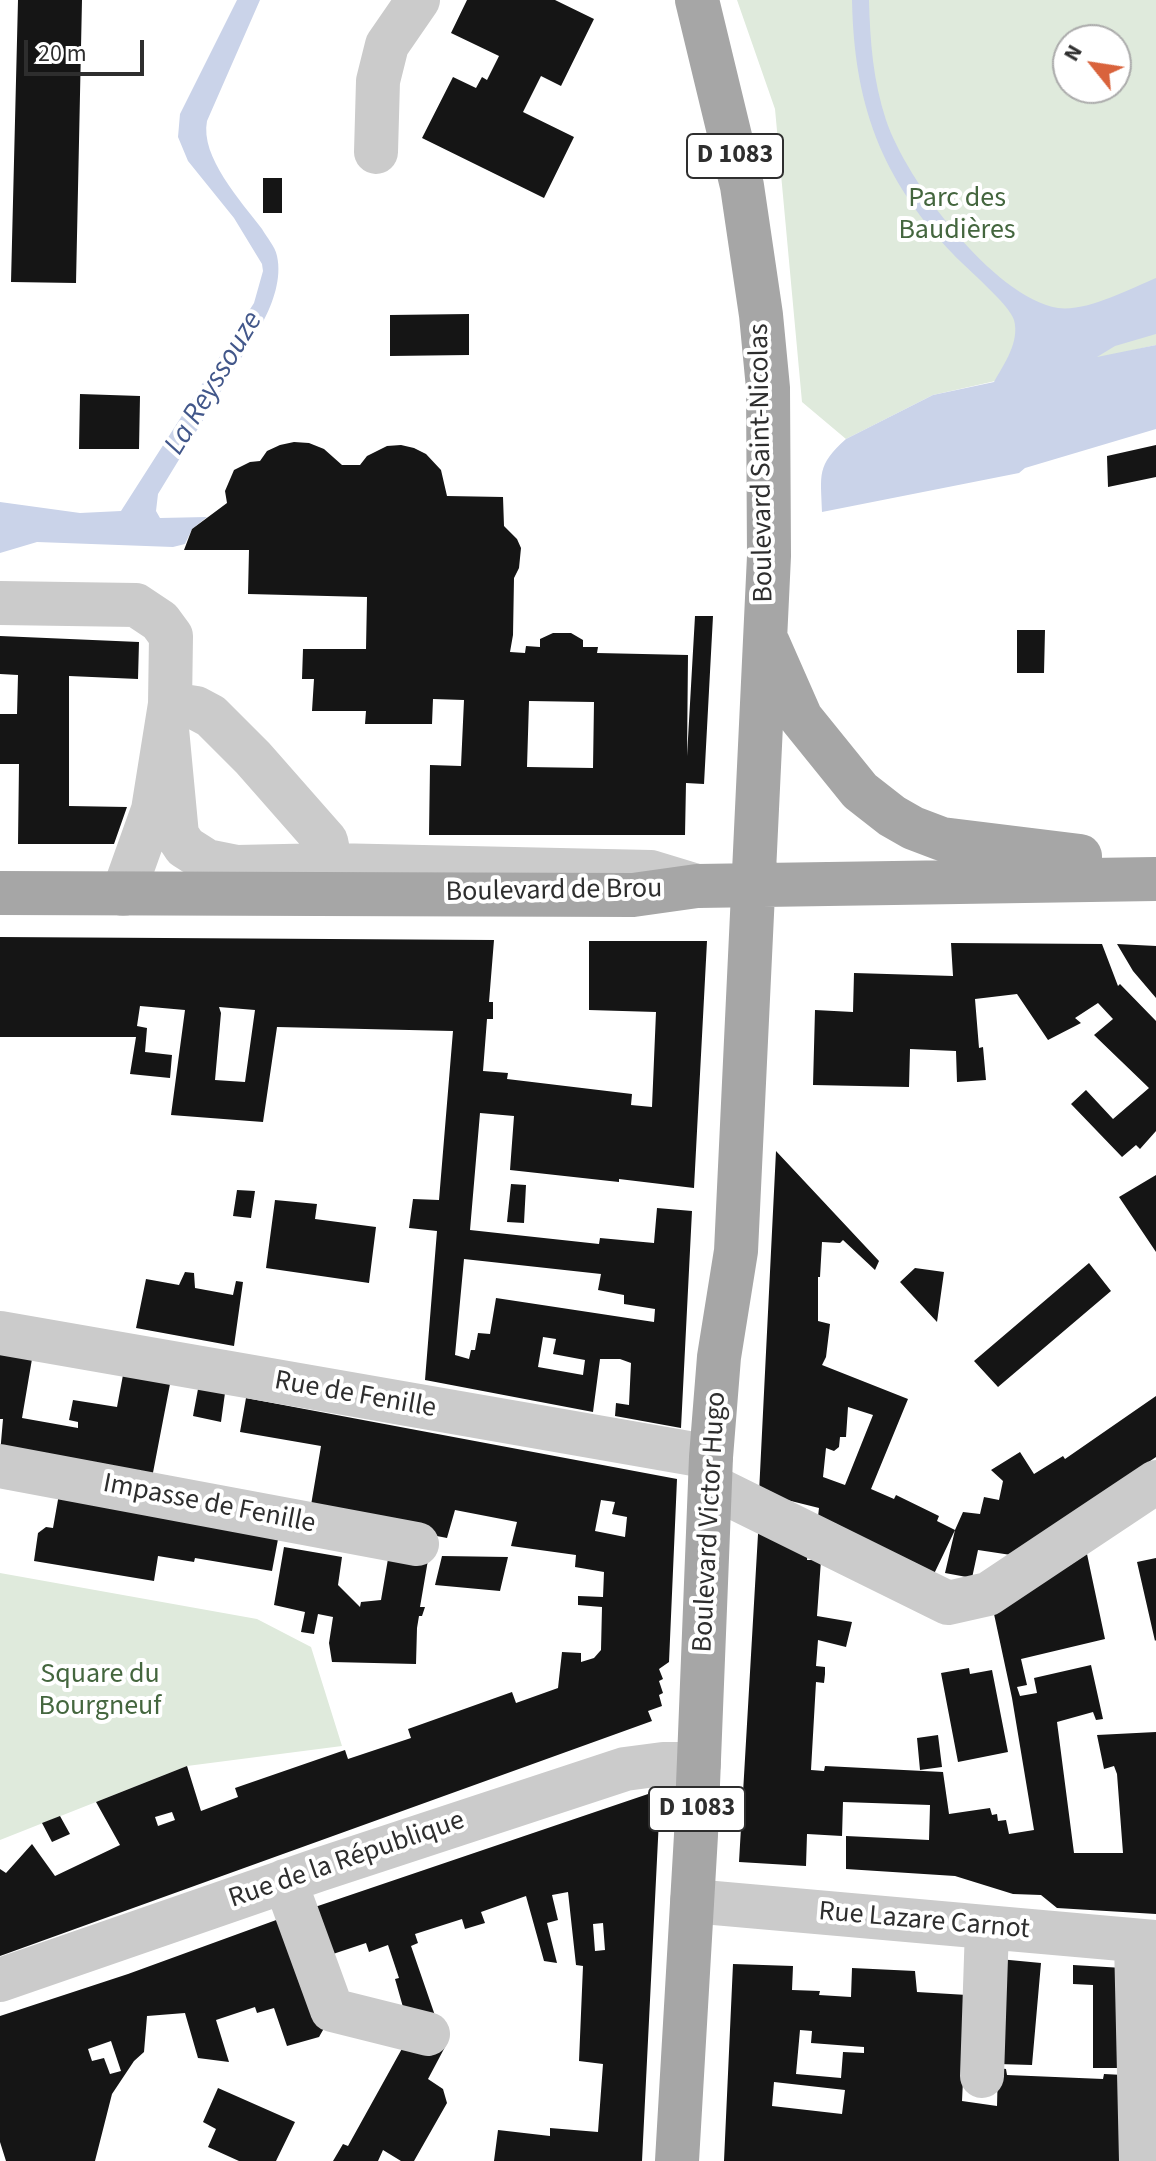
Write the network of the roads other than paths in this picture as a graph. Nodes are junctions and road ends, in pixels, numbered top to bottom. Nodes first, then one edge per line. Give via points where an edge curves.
1 (418, 0) edge
2 (697, 0) edge
3 (376, 152) dead end
4 (0, 603) edge
5 (764, 633) junction
6 (168, 717) junction
7 (331, 865) junction
8 (1156, 865) edge
9 (1156, 879) edge
10 (753, 884) junction
11 (697, 886) junction
12 (0, 893) edge
13 (123, 894) junction
14 (399, 894) junction
15 (0, 1333) edge
16 (0, 1466) edge
17 (711, 1472) junction
18 (1156, 1482) edge
19 (417, 1544) dead end
20 (699, 1764) junction
21 (285, 1881) junction
22 (692, 1901) junction
23 (987, 1928) junction
24 (1146, 1942) edge
25 (0, 1980) edge
26 (428, 2034) dead end
27 (982, 2076) dead end
28 (677, 2161) edge
29 (1141, 2161) edge

1 - 3 street via 387,45 378,81
2 - 5 main road, Boulevard Saint-Nicolas / D 1083 via 742,186 761,315 770,529
4 - 6 street via 136,605 160,621 171,636
5 - 8 main road via 801,718 860,791 913,828 942,839
5 - 10 main road, Boulevard Saint-Nicolas / D 1083
6 - 7 street via 196,708 211,716 326,841
6 - 7 street via 174,826 185,847 207,861 237,867
6 - 13 street via 153,810
7 - 11 street via 651,872
7 - 14 street via 353,881
9 - 10 main road, Boulevard de Brou
10 - 11 main road, Boulevard de Brou
10 - 17 main road, Boulevard Victor Hugo / D 1083 via 736,1251 719,1357
11 - 14 main road, Boulevard de Brou via 633,895
12 - 13 main road, Boulevard de Brou
13 - 14 main road, Boulevard de Brou
15 - 17 street, Rue de Fenille
16 - 19 street, Impasse de Fenille
17 - 18 street, Rue de Fenille via 948,1603 988,1594
17 - 20 main road, Boulevard Victor Hugo / D 1083
20 - 21 street, Rue de la République via 625,1769
20 - 22 main road, Boulevard Victor Hugo / D 1083
21 - 25 street, Rue de la République
21 - 26 street via 332,2010
22 - 23 street, Rue Lazare Carnot
22 - 28 main road, Boulevard Victor Hugo / D 1083
23 - 24 street, Rue Lazare Carnot
23 - 27 street
24 - 29 street

